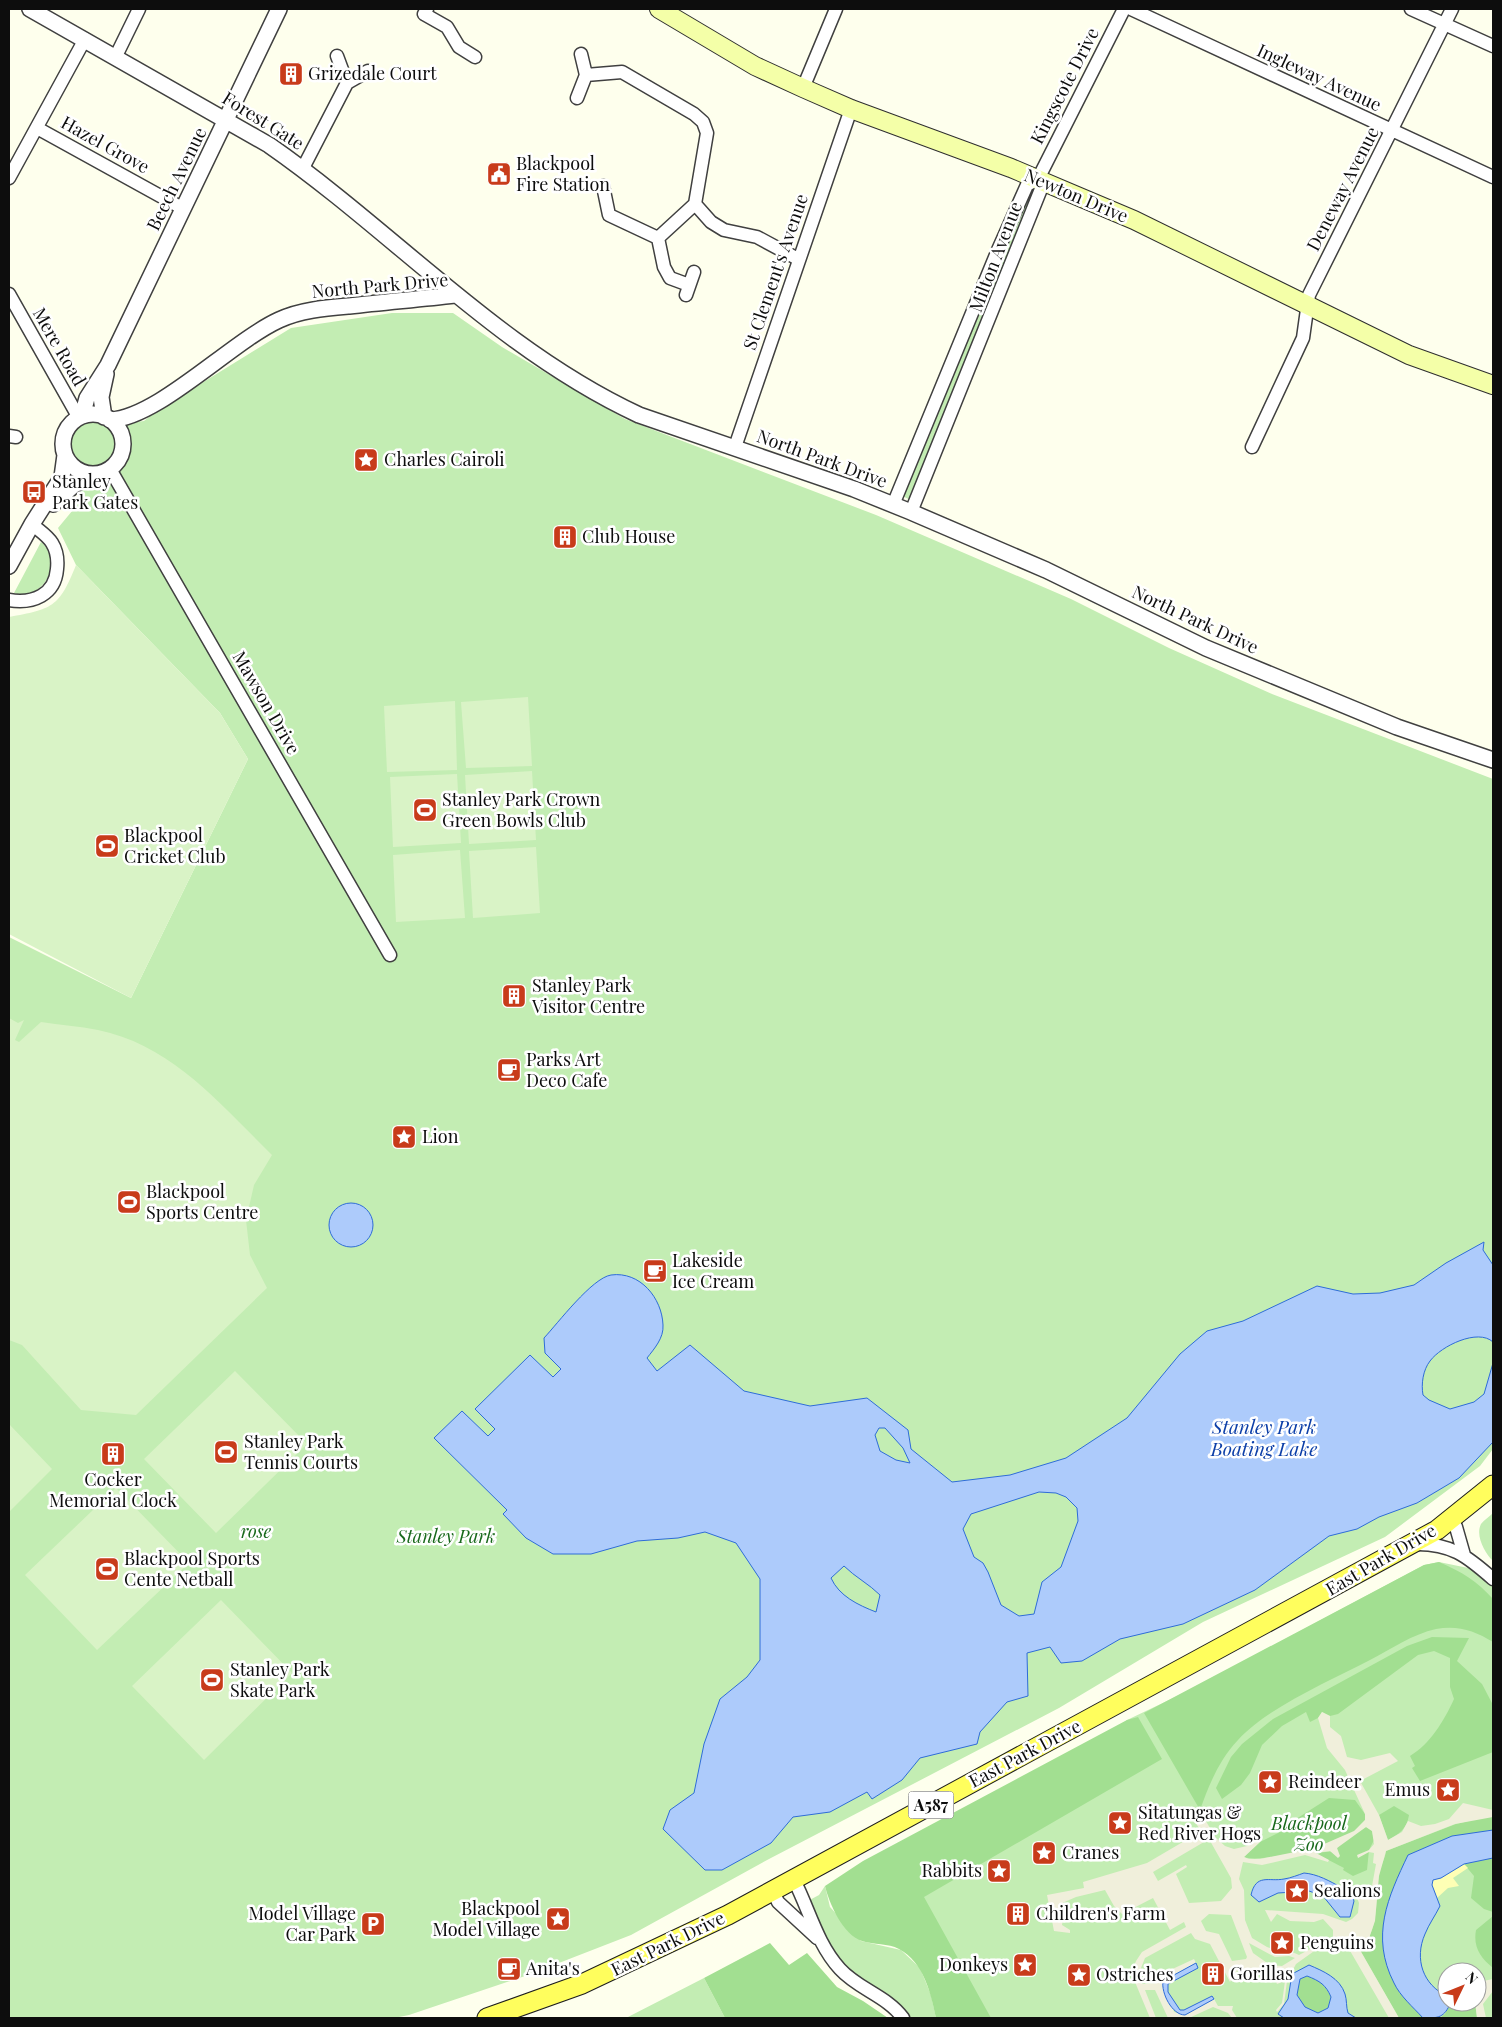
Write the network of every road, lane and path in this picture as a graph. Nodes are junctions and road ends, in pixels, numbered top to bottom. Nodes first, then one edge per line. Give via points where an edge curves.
1 (30, 9) edge
2 (138, 9) edge
3 (279, 9) edge
4 (427, 9) edge
5 (659, 9) edge
6 (836, 9) edge
7 (1124, 9) edge
8 (1131, 9) edge
9 (1411, 9) edge
10 (1452, 9) edge
11 (1444, 24) junction
12 (85, 39) junction
13 (1493, 46) edge
14 (581, 54) dead end
15 (116, 56) junction
16 (337, 56) dead end
17 (475, 58) dead end
18 (368, 71) dead end
19 (586, 75) junction
20 (347, 83) junction
21 (803, 88) junction
22 (577, 98) dead end
23 (851, 109) junction
24 (228, 120) junction
25 (37, 128) junction
26 (1391, 131) junction
27 (303, 168) junction
28 (1493, 177) edge
29 (9, 178) edge
30 (1038, 179) junction
31 (603, 186) dead end
32 (695, 204) junction
33 (182, 208) junction
34 (658, 238) junction
35 (798, 259) junction
36 (694, 272) dead end
37 (9, 294) edge
38 (455, 295) junction
39 (1307, 306) junction
40 (108, 365) junction
41 (1493, 385) edge
42 (155, 404) junction
43 (81, 417) junction
44 (107, 419) junction
45 (122, 440) junction
46 (734, 447) junction
47 (1252, 447) dead end
48 (65, 455) junction
49 (110, 469) junction
50 (92, 474) junction
51 (894, 505) junction
52 (911, 512) junction
53 (32, 524) junction
54 (9, 566) edge
55 (9, 600) edge
56 (1493, 760) edge
57 (390, 956) dead end
58 (1493, 1485) edge
59 (1451, 1518) junction
60 (1411, 1544) junction
61 (1464, 1554) junction
62 (1493, 1579) edge
63 (794, 1880) junction
64 (773, 1891) junction
65 (819, 1940) junction
66 (486, 2018) edge
67 (903, 2018) edge

1 - 12 street, Forest Gate
2 - 15 street
3 - 24 street, Beech Avenue
4 - 17 street via 424,14 446,27 459,47
5 - 21 main road, Newton Drive via 755,66
6 - 21 street
7 - 30 street, Kingscote Drive
8 - 26 street, Ingleway Avenue
9 - 11 street
10 - 11 street, Deneway Avenue
11 - 13 street
11 - 26 street, Deneway Avenue
12 - 15 street, Forest Gate
12 - 25 street
14 - 19 street
15 - 24 street, Forest Gate
16 - 20 street
18 - 20 street
19 - 22 street
19 - 32 street via 622,72 703,122 707,145
20 - 27 street
21 - 23 main road, Newton Drive
23 - 30 main road, Newton Drive
23 - 35 street, St Clement's Avenue
24 - 27 street, Forest Gate
24 - 33 street, Beech Avenue
25 - 29 street
25 - 33 street, Hazel Grove
26 - 28 street, Ingleway Avenue
26 - 39 street, Deneway Avenue via 1309,295
27 - 38 street, Forest Gate
30 - 39 main road, Newton Drive via 1134,220
30 - 51 street, Milton Avenue via 1027,185 1001,242
30 - 52 street, Milton Avenue via 1041,189
31 - 34 street via 606,220
32 - 34 street
32 - 35 street via 711,222 724,230 757,237
33 - 40 street, Beech Avenue
34 - 36 street via 664,267 670,278 687,290
35 - 46 street, St Clement's Avenue
37 - 43 street, Mere Road
38 - 42 street, North Park Drive via 322,308 280,319 258,330
38 - 46 street, North Park Drive via 509,336 605,399 639,415
39 - 41 main road, Newton Drive via 1409,355
39 - 47 street, Deneway Avenue via 1304,338
40 - 43 street, Beech Avenue via 87,398
40 - 44 street, Beech Avenue via 101,397
42 - 44 street, North Park Drive via 127,418
42 - 45 street, North Park Drive
43 - 44 street via 93,414
43 - 48 street via 69,426 64,437
44 - 45 street via 118,429
45 - 49 street via 120,457
46 - 51 street, North Park Drive
48 - 50 street via 76,469
48 - 53 street via 62,477
49 - 50 street
49 - 57 street, Mawson Drive
50 - 53 street via 69,489
51 - 52 street, North Park Drive
52 - 56 street, North Park Drive via 1046,570 1206,648 1397,727
53 - 54 street
53 - 55 street via 52,543 57,555 57,576 49,591 40,598
58 - 59 main road, East Park Drive / A587
59 - 60 main road, East Park Drive / A587
59 - 61 street
60 - 61 street via 1439,1545
60 - 63 main road, East Park Drive / A587
61 - 62 street
63 - 64 main road, East Park Drive / A587
63 - 65 street
64 - 65 street via 778,1902
64 - 66 main road, East Park Drive / A587 via 598,1977
65 - 67 street via 845,1974 883,1998

